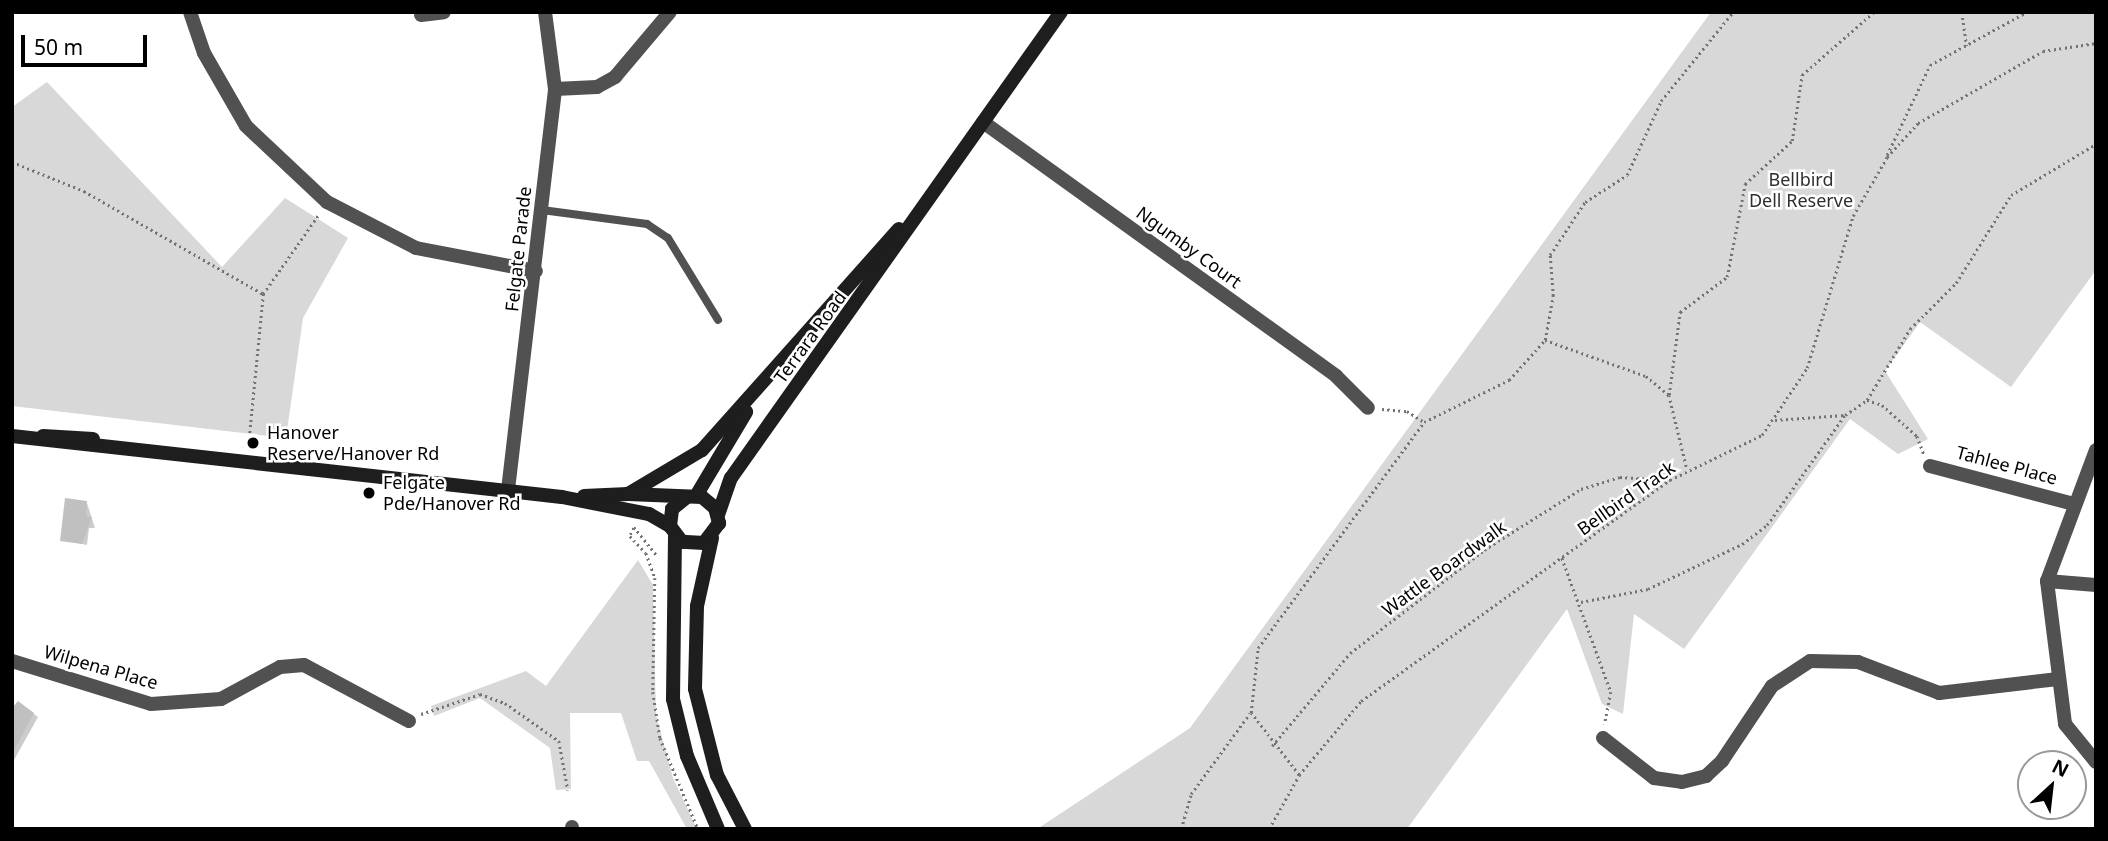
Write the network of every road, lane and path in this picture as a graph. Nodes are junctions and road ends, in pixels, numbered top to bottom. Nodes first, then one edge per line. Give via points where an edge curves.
1 (190, 12) edge
2 (444, 12) edge
3 (545, 12) edge
4 (670, 12) edge
5 (1061, 12) edge
6 (1733, 12) edge
7 (1874, 12) edge
8 (1962, 12) edge
9 (2027, 12) edge
10 (421, 15) dead end
11 (2095, 43) edge
12 (1967, 46) junction
13 (2096, 48) edge
14 (555, 89) junction
15 (983, 122) junction
16 (2096, 145) edge
17 (1887, 156) junction
18 (12, 162) edge
19 (938, 183) junction
20 (542, 211) junction
21 (316, 219) dead end
22 (536, 271) junction
23 (263, 294) junction
24 (718, 320) dead end
25 (1545, 340) junction
26 (759, 390) junction
27 (1669, 396) junction
28 (1867, 400) junction
29 (1368, 408) joint
30 (1845, 415) junction
31 (1774, 420) junction
32 (1424, 422) junction
33 (17, 437) edge
34 (249, 438) dead end
35 (2096, 450) edge
36 (1930, 466) joint
37 (1687, 470) junction
38 (1670, 480) junction
39 (508, 490) junction
40 (628, 494) junction
41 (691, 496) junction
42 (562, 497) junction
43 (2074, 504) junction
44 (718, 515) junction
45 (634, 527) dead end
46 (673, 531) junction
47 (630, 536) dead end
48 (712, 538) junction
49 (1562, 558) junction
50 (2047, 581) junction
51 (2096, 585) edge
52 (1581, 602) junction
53 (12, 661) edge
54 (2058, 679) junction
55 (1251, 713) junction
56 (409, 721) joint
57 (1603, 738) joint
58 (1272, 746) junction
59 (2096, 762) edge
60 (1299, 775) junction
61 (568, 790) dead end
62 (718, 829) edge
63 (745, 829) edge
64 (1181, 829) edge
65 (1269, 829) edge

1 - 22 street via 204,53 246,126 327,202 416,248
2 - 10 street
3 - 14 street, Felgate Parade
4 - 14 street via 615,78 597,87
5 - 15 main road, Terrara Road
6 - 25 path via 1661,101 1627,175 1585,202 1550,255 1553,296
7 - 27 path via 1802,75 1792,141 1745,184 1727,277 1680,312
8 - 12 path
9 - 12 path
11 - 13 path
11 - 17 path, Bellbird Track via 2043,51 1918,123
12 - 17 path via 1930,65
14 - 20 street, Felgate Parade
15 - 19 main road, Terrara Road
15 - 29 street, Ngumby Court via 1336,376
16 - 28 path via 2011,195 1956,283 1910,329
17 - 31 path, Bellbird Track via 1853,216 1807,368
18 - 23 path via 84,191
19 - 26 main road, Terrara Road
19 - 44 main road, Terrara Road via 731,478
20 - 22 street, Felgate Parade
20 - 24 lane via 647,224 668,238
21 - 23 path
22 - 39 street, Felgate Parade
23 - 34 path
25 - 27 path via 1646,376
25 - 32 path via 1509,380
26 - 40 main road, Terrara Road via 686,465
26 - 41 main road, Terrara Road
27 - 37 path
28 - 30 path
28 - 36 path via 1882,405 1917,436
29 - 32 path via 1407,411
30 - 31 path
30 - 52 path via 1767,525 1742,544 1648,589
31 - 37 path, Bellbird Track via 1762,435 1716,463
32 - 55 path via 1258,649
33 - 39 main road
35 - 43 street
36 - 43 street, Tahlee Place
37 - 38 path, Bellbird Track
38 - 49 path, Bellbird Track
38 - 58 path, Wattle Boardwalk via 1620,478 1581,489 1484,550 1350,653
39 - 42 main road
40 - 41 main road
40 - 42 main road
41 - 44 main road
41 - 46 main road via 672,509
42 - 46 main road via 649,514
43 - 50 street
44 - 48 main road
45 - 47 path
46 - 48 main road via 696,545
46 - 62 main road via 673,699 687,756
48 - 63 main road via 697,607 695,689 717,775
49 - 52 path
49 - 60 path, Bellbird Track via 1361,701
50 - 51 street
50 - 54 street
52 - 57 path via 1611,692
53 - 56 street, Wilpena Place via 151,704 221,699 280,667 304,665
54 - 57 street via 1939,693 1858,662 1810,661 1772,686 1722,761 1706,776 1682,782 1654,778
54 - 59 street via 2065,724
55 - 58 path
55 - 64 path via 1191,794
56 - 61 path via 480,694 505,703 559,741
58 - 60 path
60 - 65 path, Bellbird Track

